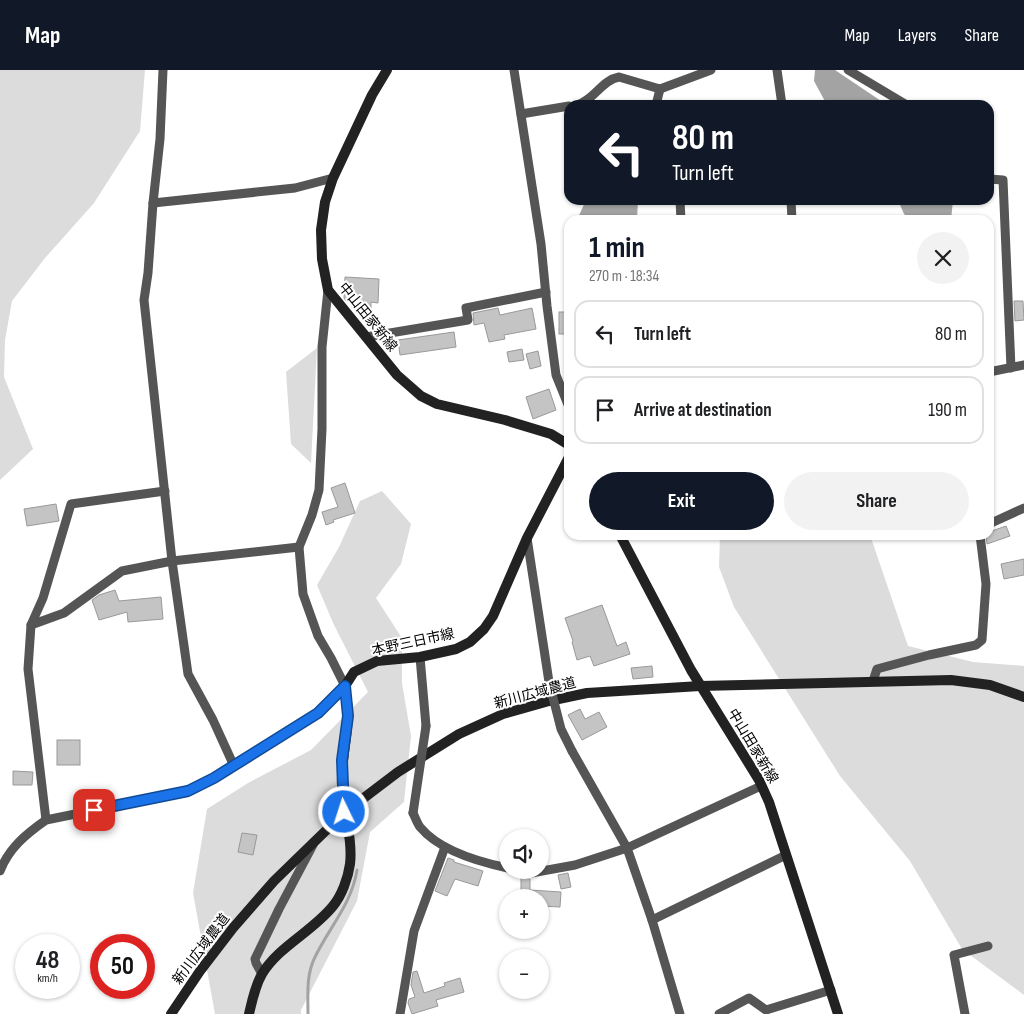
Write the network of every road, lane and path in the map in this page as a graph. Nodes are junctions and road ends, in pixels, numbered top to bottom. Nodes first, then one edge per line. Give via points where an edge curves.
1 (163, 70) edge
2 (387, 70) edge
3 (514, 70) edge
4 (711, 70) edge
5 (777, 70) edge
6 (848, 70) edge
7 (660, 88) junction
8 (587, 100) edge
9 (658, 100) edge
10 (781, 100) edge
11 (899, 100) edge
12 (564, 107) edge
13 (521, 114) junction
14 (333, 178) junction
15 (994, 179) edge
16 (152, 203) junction
17 (328, 290) junction
18 (546, 292) junction
19 (366, 337) junction
20 (1024, 365) edge
21 (1010, 368) junction
22 (994, 371) edge
23 (564, 395) edge
24 (564, 442) edge
25 (564, 467) edge
26 (165, 491) junction
27 (1024, 508) edge
28 (994, 522) edge
29 (527, 538) junction
30 (623, 540) edge
31 (981, 540) edge
32 (299, 547) junction
33 (172, 561) junction
34 (31, 625) junction
35 (420, 657) junction
36 (873, 681) junction
37 (345, 686) junction
38 (700, 686) junction
39 (1024, 697) edge
40 (234, 766) junction
41 (761, 786) junction
42 (344, 812) junction
43 (46, 820) junction
44 (315, 841) junction
45 (445, 847) junction
46 (627, 848) junction
47 (786, 856) junction
48 (499, 866) edge
49 (549, 870) edge
50 (0, 871) edge
51 (652, 920) junction
52 (988, 946) dead end
53 (262, 974) junction
54 (831, 990) junction
55 (722, 1013) edge
56 (171, 1014) edge
57 (249, 1014) edge
58 (400, 1014) edge
59 (680, 1014) edge
60 (838, 1014) edge
61 (965, 1014) edge

1 - 16 street via 160,139
2 - 14 main road, 中山田家新線
3 - 13 street
4 - 7 street
5 - 10 street
6 - 11 street
7 - 8 street via 612,78
7 - 9 street
12 - 13 street
13 - 18 street
14 - 16 street via 295,188
14 - 17 main road, 中山田家新線 via 321,230
15 - 21 street via 1003,180
16 - 26 street via 144,300
17 - 19 main road, 中山田家新線
17 - 32 street via 322,346 319,490
18 - 19 street via 466,308 468,320
18 - 23 street via 556,375
19 - 24 main road, 中山田家新線 via 397,375 421,396 437,404 551,434
20 - 21 street
21 - 22 street
25 - 29 main road, 本野三日市線
26 - 33 street
26 - 34 street via 70,504 43,598
27 - 28 street
29 - 35 main road, 本野三日市線 via 493,616 484,629 470,642
29 - 46 street, bridge via 549,682 561,729
30 - 38 main road, 中山田家新線
31 - 36 street via 986,584 982,640 976,645 876,669
32 - 33 street
32 - 37 street via 303,594 318,636
33 - 34 street via 122,571 64,613
33 - 40 street via 188,674
34 - 43 street via 28,669
35 - 37 main road, 本野三日市線 via 377,661 354,672
35 - 45 street, bridge via 426,726 413,813 420,827
36 - 38 main road, 新川広域農道
36 - 39 main road, 新川広域農道 via 951,680 990,685
37 - 40 street via 318,713
37 - 42 main road via 348,716 342,760
38 - 41 main road, 中山田家新線
38 - 42 main road, 新川広域農道 via 588,693 503,714 459,734 398,772
40 - 43 street via 188,791
41 - 46 street
41 - 47 main road, 中山田家新線
42 - 44 main road, 新川広域農道
42 - 53 main road via 350,864 342,890 333,906 273,959
43 - 50 street via 12,848
44 - 53 street via 256,959
44 - 56 main road, 新川広域農道 via 233,928
45 - 48 street
45 - 58 street via 414,931
46 - 49 street
46 - 51 street
47 - 51 street
47 - 54 main road, 中山田家新線
51 - 59 street
52 - 61 street via 954,955
53 - 57 main road
54 - 55 street via 766,1010 749,998
54 - 60 main road, 中山田家新線

